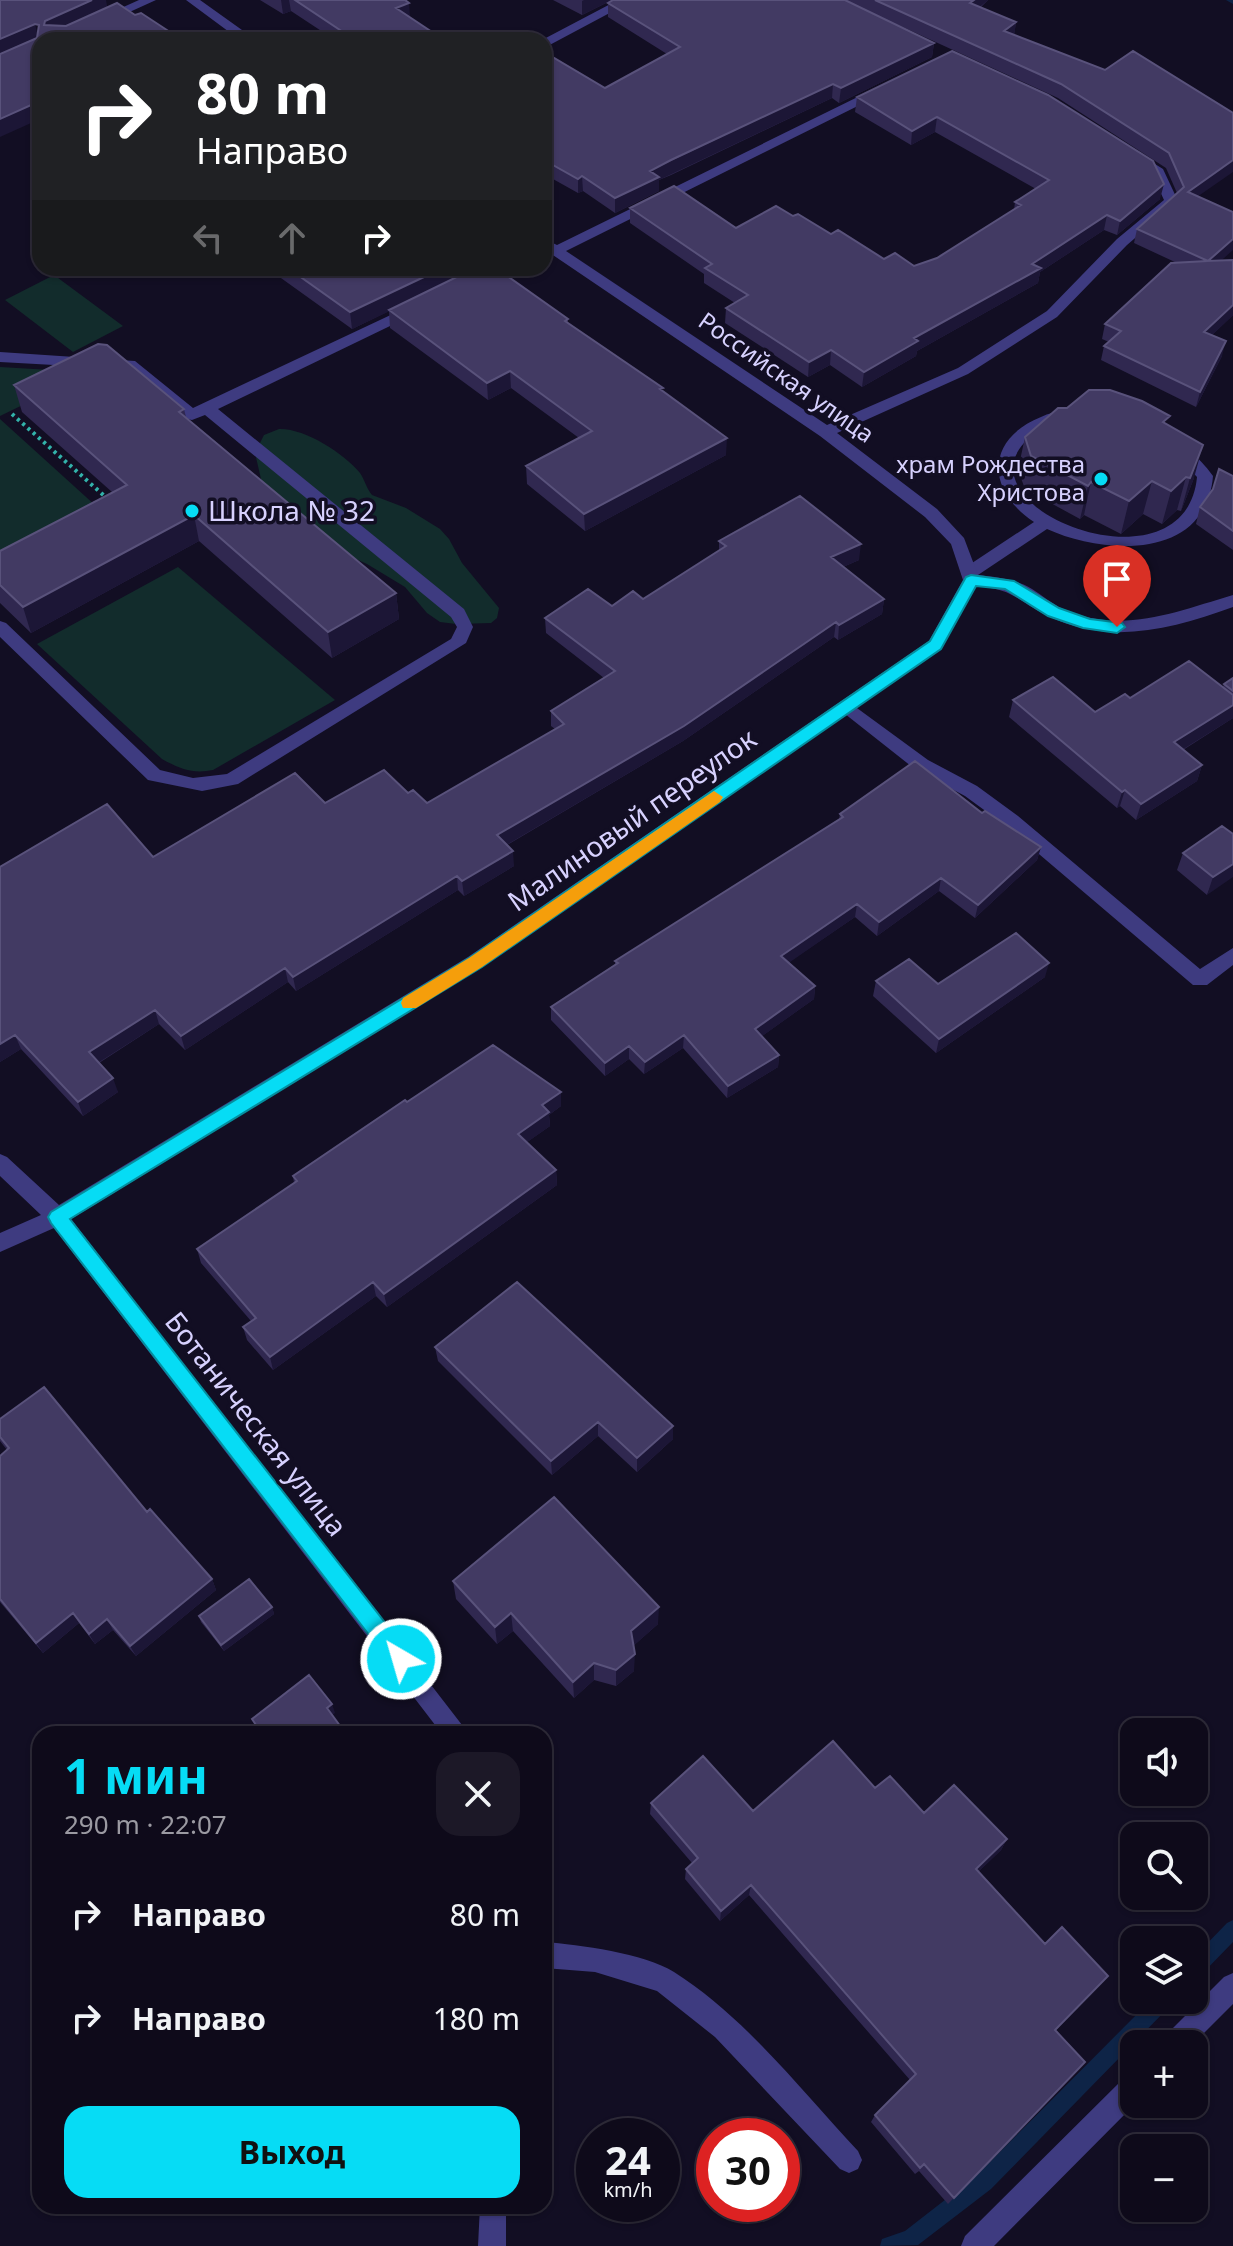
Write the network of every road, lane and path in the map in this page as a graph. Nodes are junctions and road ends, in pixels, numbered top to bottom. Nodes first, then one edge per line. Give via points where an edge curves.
1 (150, 0) edge
2 (192, 0) edge
3 (628, 0) edge
4 (76, 32) edge
5 (238, 32) edge
6 (552, 40) edge
7 (892, 86) edge
8 (1119, 147) edge
9 (552, 244) edge
10 (552, 249) edge
11 (428, 301) edge
12 (0, 357) edge
13 (207, 408) junction
14 (12, 414) edge
15 (826, 432) junction
16 (112, 502) edge
17 (1047, 521) junction
18 (970, 576) junction
19 (1233, 601) edge
20 (0, 627) edge
21 (846, 706) junction
22 (1233, 955) edge
23 (0, 1163) edge
24 (57, 1217) junction
25 (0, 1243) edge
26 (451, 1726) edge
27 (552, 1956) edge
28 (1233, 1986) edge
29 (1189, 2030) edge
30 (1120, 2100) edge
31 (849, 2160) dead end
32 (493, 2214) edge
33 (492, 2246) edge
34 (975, 2246) edge

1 - 4 street
2 - 5 street
3 - 6 street
7 - 9 street
8 - 15 street via 1158,172 1171,201 1122,242 1052,314 963,371
10 - 15 street, Российская улица
11 - 13 street
12 - 13 street via 130,364 192,415
13 - 20 street via 458,613 465,627 458,643 232,779 207,787 154,775
14 - 16 path
15 - 18 street, Российская улица via 931,513 958,542
17 - 17 street via 1016,499 1003,475 1008,450 1026,431 1058,416 1090,412 1123,419 1187,453 1205,476 1204,498 1187,520 1161,537 1125,544 1077,536
17 - 18 street
18 - 19 street via 1009,584 1053,612 1117,627 1164,625
18 - 21 street, Малиновый переулок via 935,645
21 - 22 street via 922,765 1012,821 1200,980
21 - 24 street, Малиновый переулок via 475,962
23 - 24 street, Ботаническая улица
24 - 25 street, Малиновый переулок
24 - 26 street, Ботаническая улица
27 - 31 street via 595,1959 664,1980 724,2028
28 - 29 street
30 - 34 street
32 - 33 street

